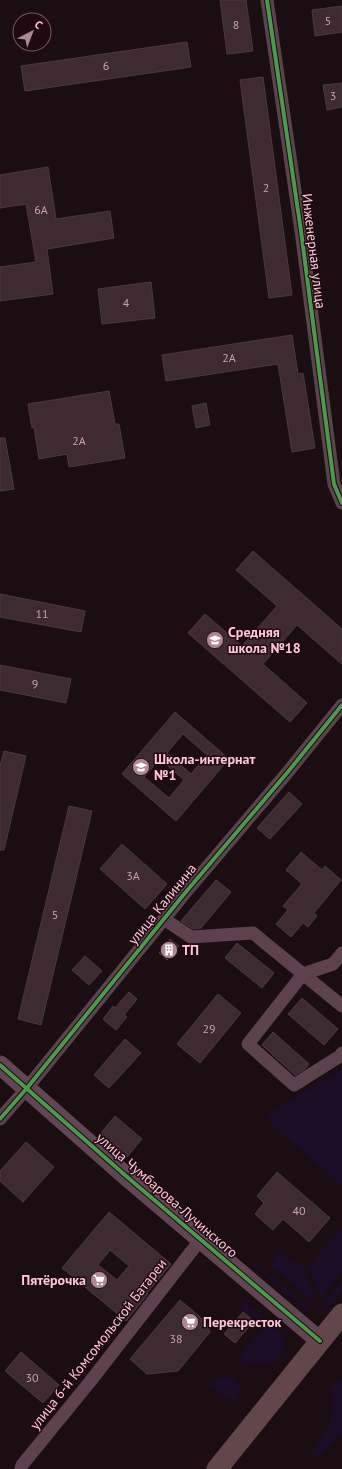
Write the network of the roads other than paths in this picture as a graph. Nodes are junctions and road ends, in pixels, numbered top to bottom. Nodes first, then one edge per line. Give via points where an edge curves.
1 (267, 0) edge
2 (342, 503) edge
3 (342, 705) edge
4 (164, 919) junction
5 (342, 953) edge
6 (303, 974) junction
7 (342, 1006) edge
8 (342, 1053) edge
9 (0, 1065) edge
10 (27, 1088) junction
11 (0, 1119) edge
12 (201, 1240) junction
13 (342, 1314) edge
14 (320, 1341) junction
15 (21, 1469) edge
16 (217, 1469) edge

1 - 2 street, Инженерная улица via 301,231 334,484
3 - 4 street, улица Калинина
4 - 6 street via 192,937 254,933
4 - 10 street, улица Калинина
5 - 6 street via 333,964
6 - 7 street
6 - 8 street via 248,1044 294,1085
9 - 10 street, улица Чумбарова-Лучинского
10 - 11 street, улица Калинина
10 - 12 street, улица Чумбарова-Лучинского
12 - 14 street, улица Чумбарова-Лучинского
12 - 15 street, улица 6-й Комсомольской Батареи
13 - 14 main road
14 - 16 main road

